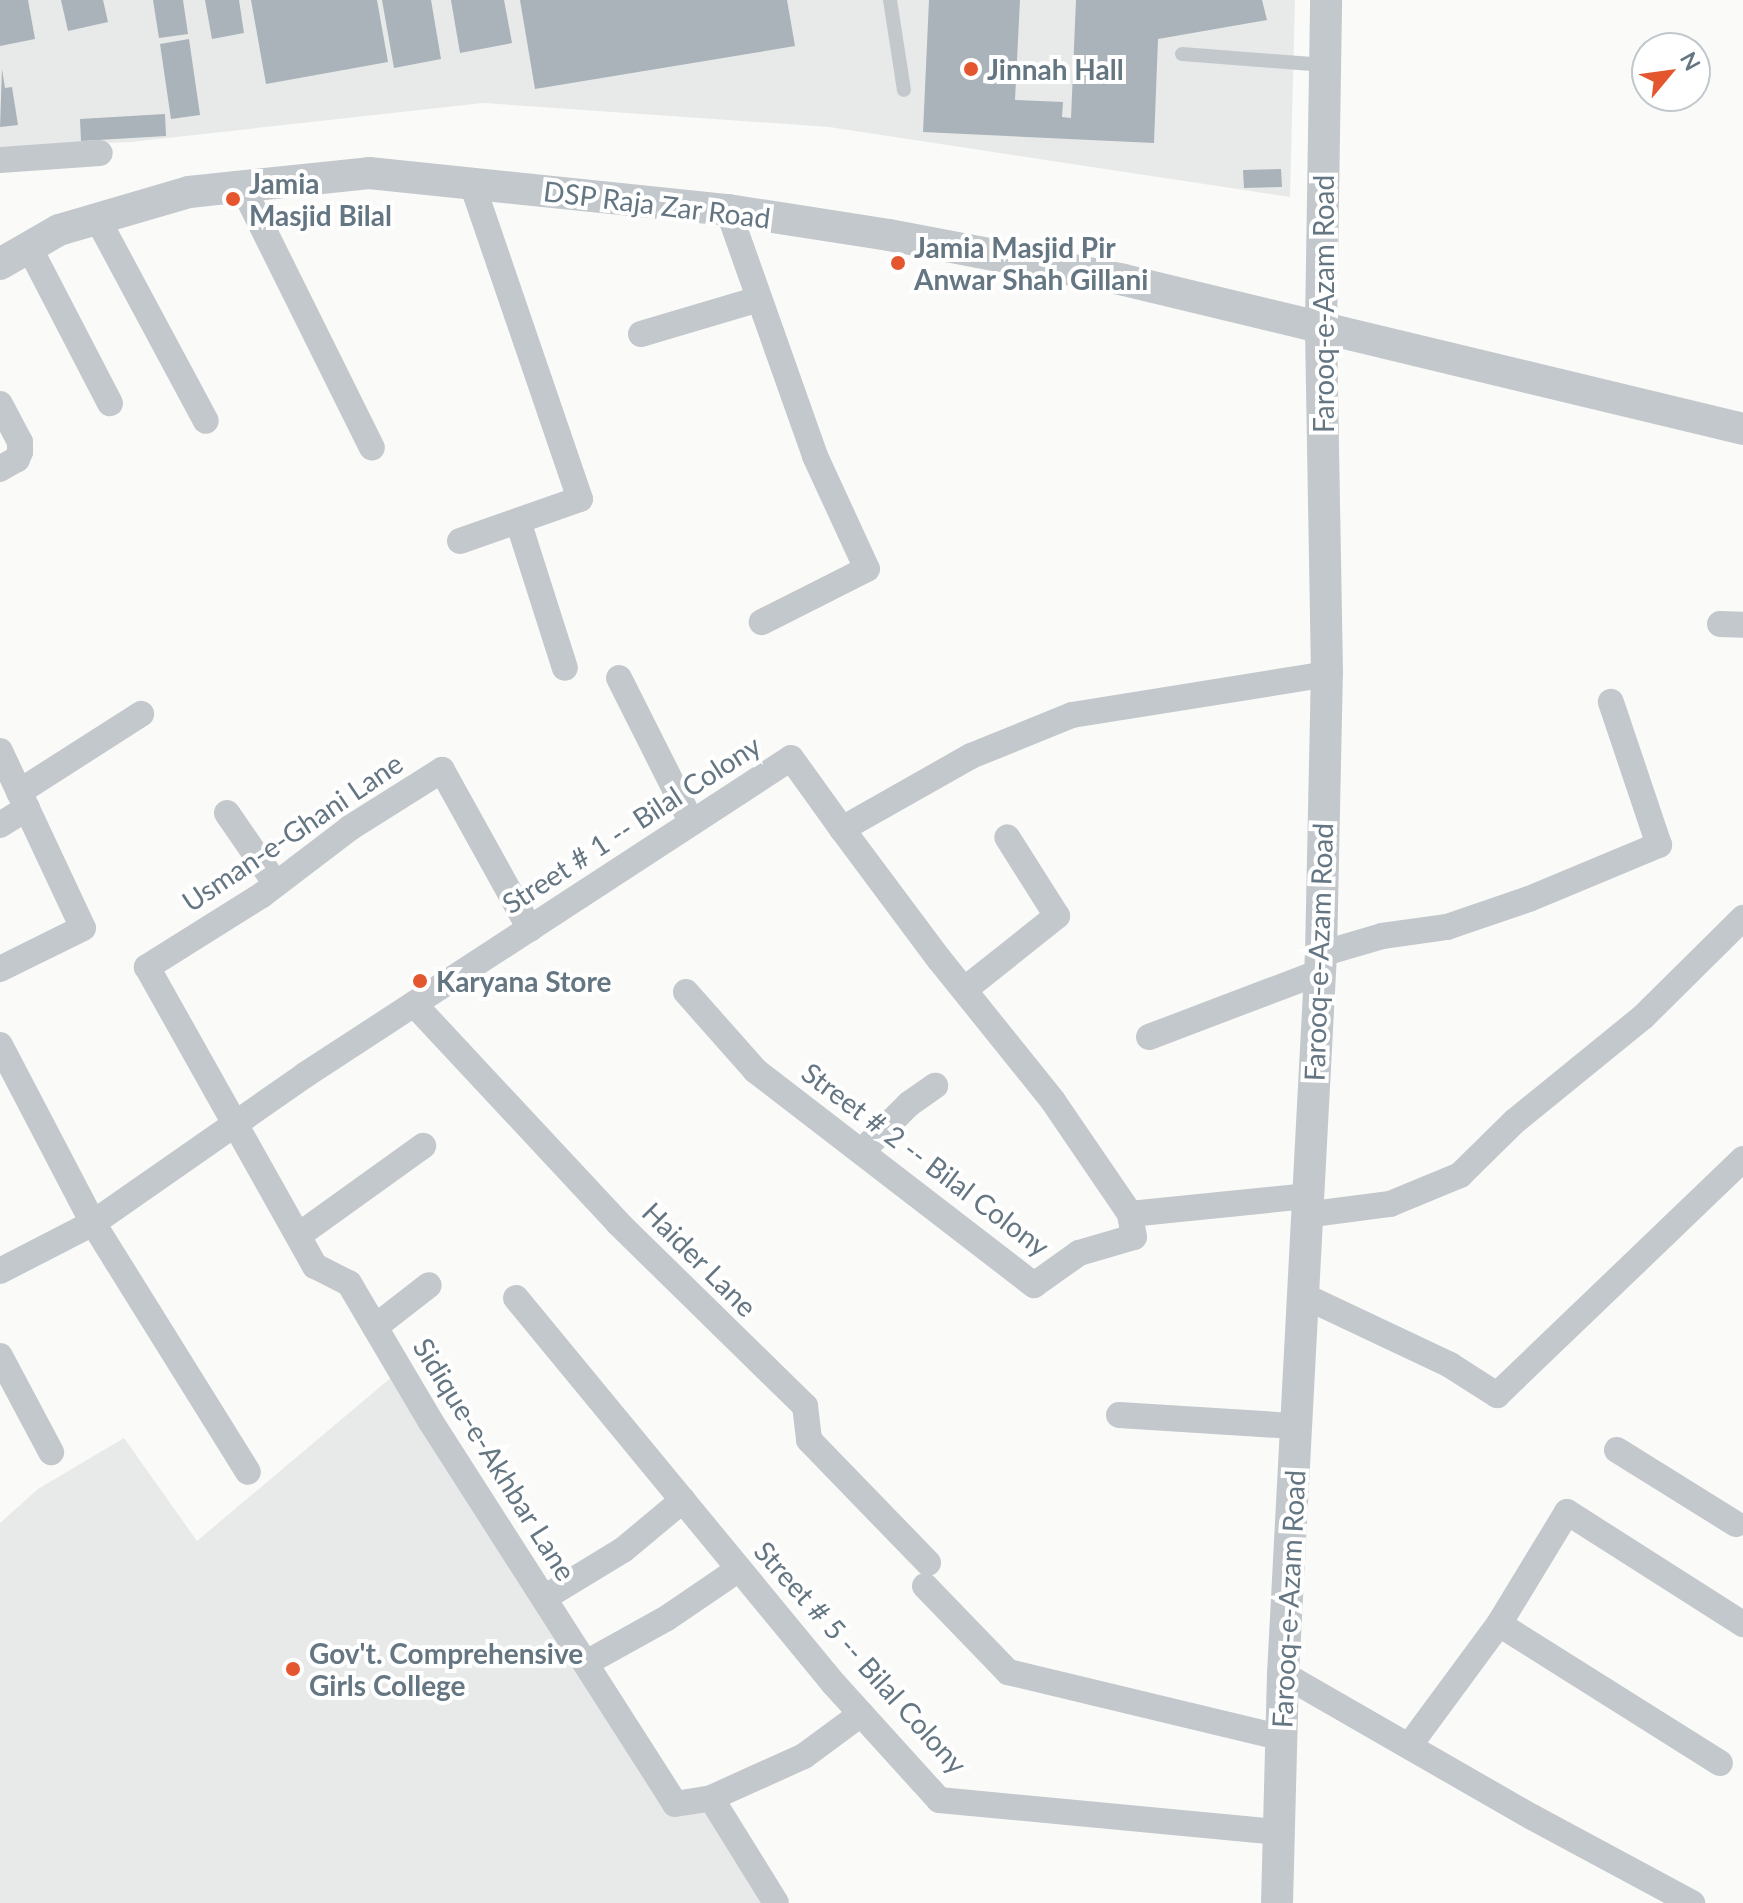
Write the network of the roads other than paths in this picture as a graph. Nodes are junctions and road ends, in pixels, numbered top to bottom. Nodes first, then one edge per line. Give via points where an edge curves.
1 (890, 0) edge
2 (1326, 0) edge
3 (1182, 54) dead end
4 (1325, 65) junction
5 (904, 90) dead end
6 (100, 153) dead end
7 (0, 160) edge
8 (472, 183) junction
9 (242, 186) junction
10 (728, 210) junction
11 (97, 218) junction
12 (29, 247) junction
13 (0, 264) edge
14 (759, 299) junction
15 (1321, 326) junction
16 (641, 334) dead end
17 (110, 403) dead end
18 (0, 404) edge
19 (206, 421) dead end
20 (1743, 429) edge
21 (372, 448) dead end
22 (0, 469) edge
23 (518, 521) junction
24 (460, 541) dead end
25 (762, 622) dead end
26 (565, 668) dead end
27 (1327, 674) junction
28 (619, 678) dead end
29 (1611, 702) dead end
30 (141, 714) dead end
31 (0, 751) edge
32 (23, 800) junction
33 (227, 813) dead end
34 (692, 823) junction
35 (0, 825) edge
36 (842, 829) junction
37 (1007, 837) dead end
38 (276, 884) junction
39 (1743, 918) edge
40 (530, 929) junction
41 (1320, 963) junction
42 (147, 967) joint
43 (0, 969) edge
44 (964, 990) junction
45 (686, 992) dead end
46 (414, 1004) junction
47 (1149, 1037) dead end
48 (0, 1045) edge
49 (935, 1086) dead end
50 (236, 1125) junction
51 (423, 1146) dead end
52 (862, 1151) junction
53 (1743, 1159) edge
54 (1305, 1206) junction
55 (1130, 1214) junction
56 (93, 1223) junction
57 (299, 1235) junction
58 (0, 1271) edge
59 (429, 1285) dead end
60 (1302, 1295) junction
61 (516, 1298) dead end
62 (375, 1327) junction
63 (0, 1356) edge
64 (1119, 1415) dead end
65 (1296, 1426) junction
66 (1617, 1450) dead end
67 (51, 1452) dead end
68 (248, 1472) dead end
69 (683, 1500) junction
70 (1741, 1523) edge
71 (739, 1569) junction
72 (544, 1598) junction
73 (1499, 1624) junction
74 (1743, 1624) edge
75 (586, 1663) junction
76 (1283, 1674) junction
77 (861, 1714) junction
78 (1282, 1738) junction
79 (1409, 1746) junction
80 (1720, 1763) dead end
81 (711, 1798) junction
82 (1279, 1832) junction
83 (776, 1903) edge
84 (1277, 1903) edge
85 (1692, 1903) edge

1 - 5 lane
2 - 4 street, Farooq-e-Azam Road
3 - 4 lane
4 - 15 street, Farooq-e-Azam Road
6 - 7 street
8 - 9 street, DSP Raja Zar Road via 369,173
8 - 10 street, DSP Raja Zar Road
8 - 23 street via 580,492 576,504
9 - 11 street, DSP Raja Zar Road via 189,192
9 - 21 street
10 - 14 street
10 - 15 street, DSP Raja Zar Road via 1124,280
11 - 12 street, DSP Raja Zar Road
11 - 19 street
12 - 13 street, DSP Raja Zar Road
12 - 17 street
14 - 16 street
14 - 25 street via 815,456 867,569
15 - 20 street, DSP Raja Zar Road
15 - 27 street, Farooq-e-Azam Road
18 - 22 street via 20,452
23 - 24 street
23 - 26 street
27 - 36 street via 1072,715 971,756
27 - 41 street, Farooq-e-Azam Road
28 - 34 street
29 - 41 street via 1659,845 1529,899 1447,927 1382,936
30 - 32 street
31 - 32 street
32 - 35 street
32 - 43 street via 83,928
33 - 38 street
34 - 36 street, Street # 1 -- Bilal Colony via 791,758
34 - 40 street, Street # 1 -- Bilal Colony
36 - 44 street
37 - 44 street via 1057,916
38 - 40 street, Usman-e-Ghani Lane via 350,828 442,770
38 - 42 street, Usman-e-Ghani Lane
39 - 54 street via 1643,1017 1515,1121 1460,1175 1390,1204
40 - 46 street, Street # 1 -- Bilal Colony
41 - 47 street
41 - 54 street, Farooq-e-Azam Road
42 - 50 street, Sidique-e-Akhbar Lane
44 - 55 street via 1053,1101
45 - 52 street, Street # 2 -- Bilal Colony via 756,1071
46 - 50 street, Street # 1 -- Bilal Colony
46 - 78 street, Haider Lane via 618,1223 805,1406 809,1440 1008,1672
48 - 56 street
49 - 52 street
50 - 56 street, Street # 1 -- Bilal Colony
50 - 57 street, Sidique-e-Akhbar Lane
51 - 57 street
52 - 55 street, Street # 2 -- Bilal Colony via 1034,1285 1079,1253 1134,1237
53 - 60 street via 1497,1395 1450,1365
54 - 55 street
54 - 60 street, Farooq-e-Azam Road
56 - 58 street, Street # 1 -- Bilal Colony
56 - 68 street
57 - 62 street, Sidique-e-Akhbar Lane via 315,1266 349,1283
59 - 62 street
60 - 65 street, Farooq-e-Azam Road
61 - 69 street, Street # 5 -- Bilal Colony
62 - 72 street, Sidique-e-Akhbar Lane
63 - 67 street
64 - 65 street
65 - 76 street, Farooq-e-Azam Road
66 - 70 street
69 - 71 street, Street # 5 -- Bilal Colony
69 - 72 street via 623,1550
71 - 75 street via 667,1618
71 - 77 street, Street # 5 -- Bilal Colony
72 - 75 street, Sidique-e-Akhbar Lane
73 - 74 street via 1567,1512
73 - 79 street
73 - 80 street
75 - 81 street, Sidique-e-Akhbar Lane via 675,1804
76 - 78 street, Farooq-e-Azam Road
76 - 79 street
77 - 81 street via 804,1756
77 - 82 street, Street # 5 -- Bilal Colony via 939,1800
78 - 82 street, Farooq-e-Azam Road
79 - 85 street
81 - 83 street
82 - 84 street, Farooq-e-Azam Road

